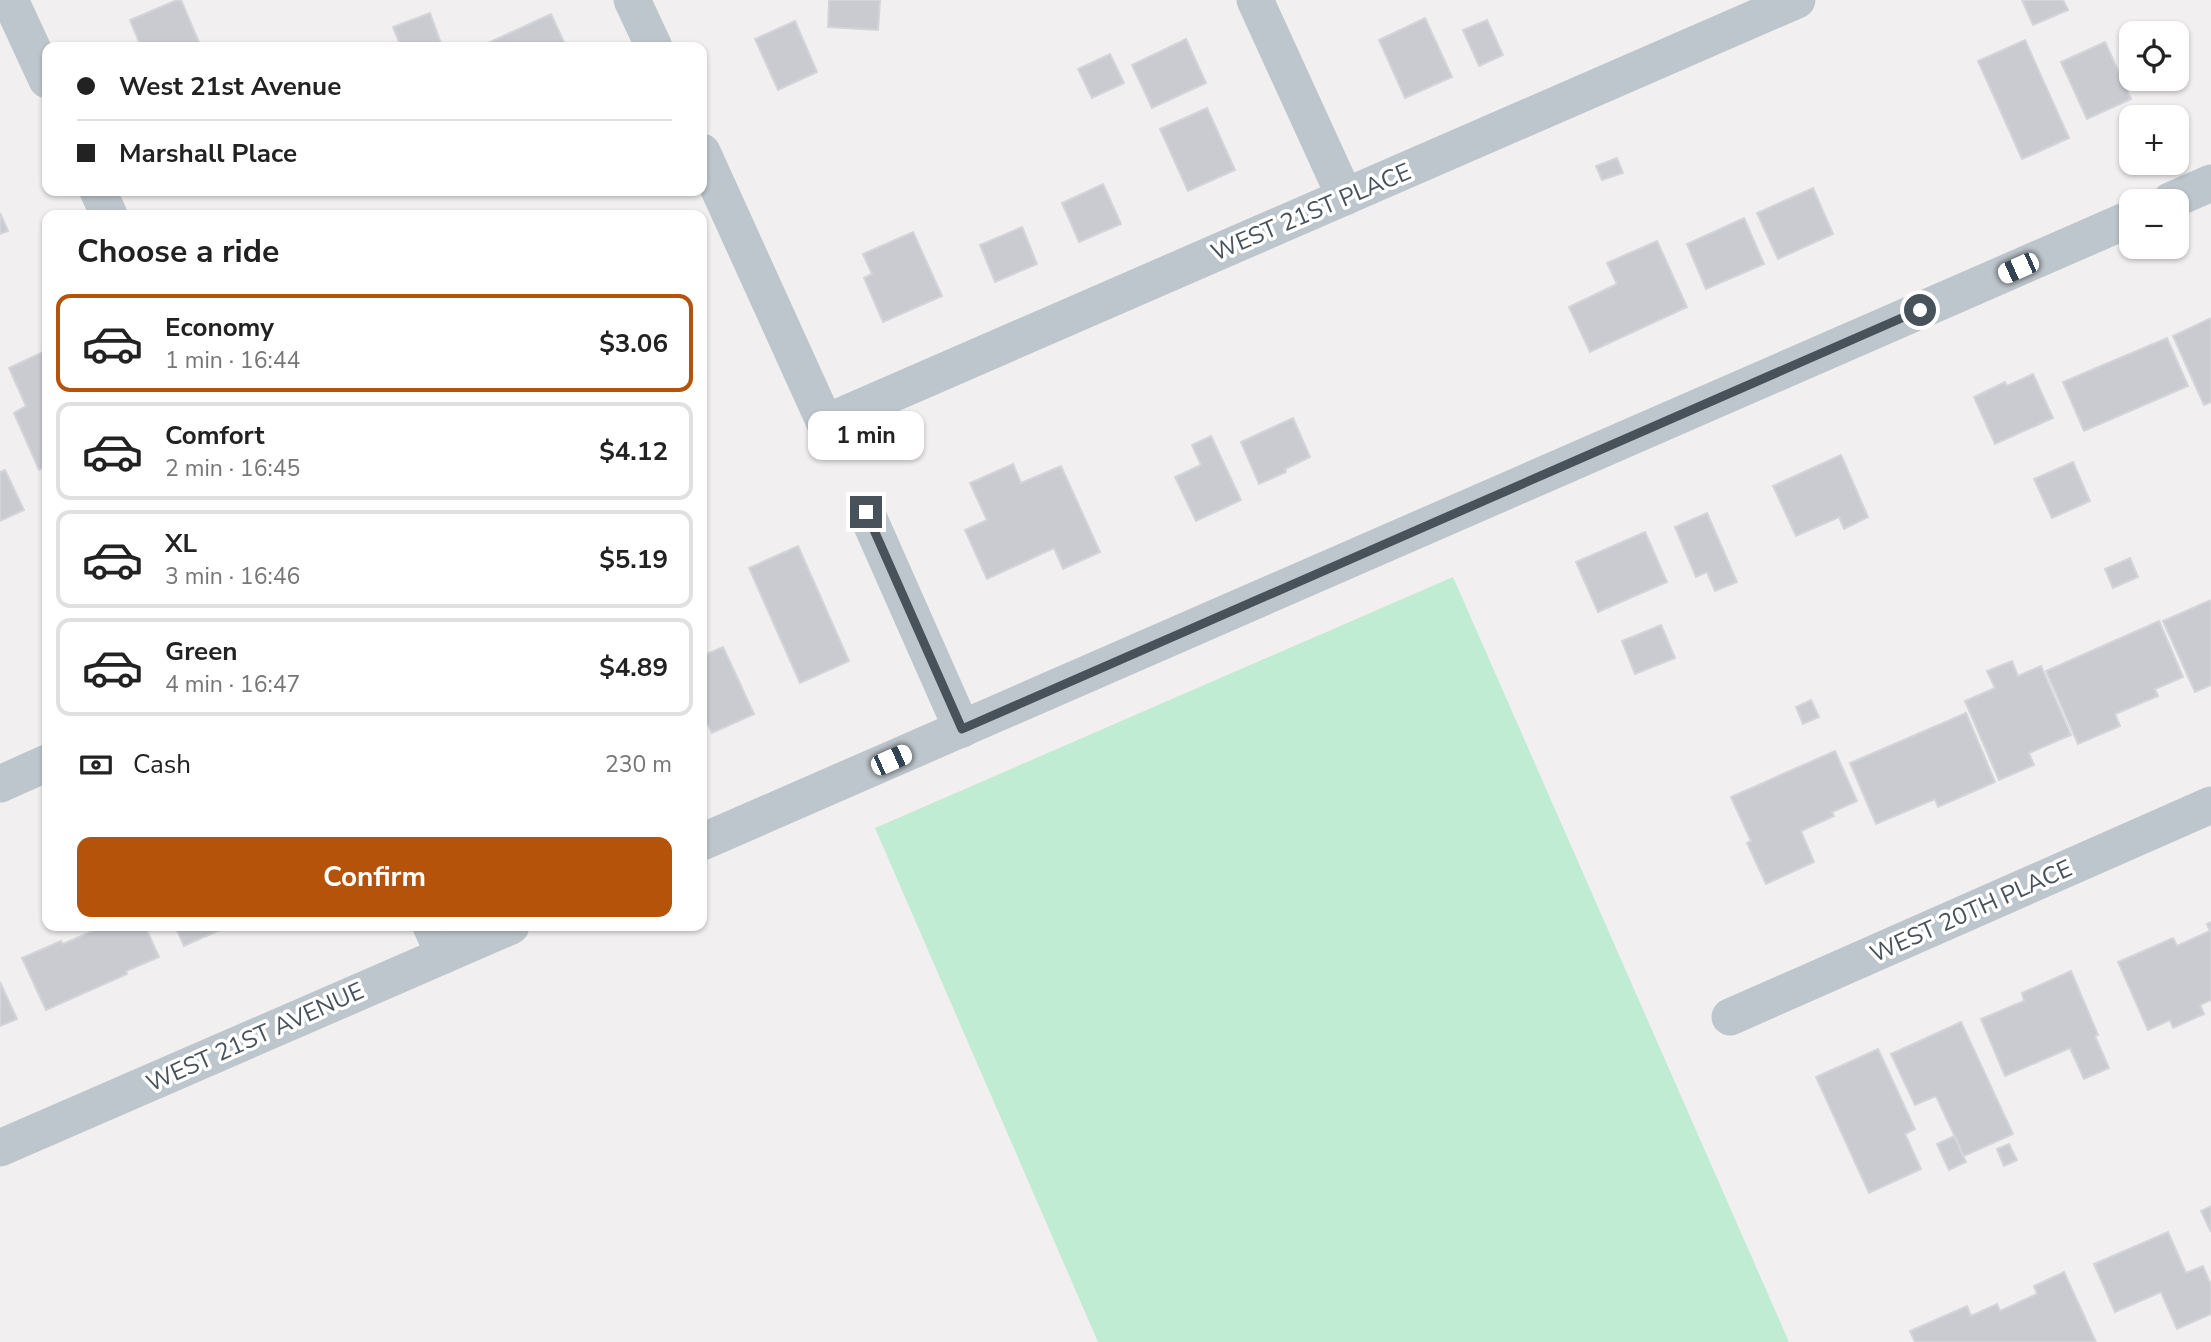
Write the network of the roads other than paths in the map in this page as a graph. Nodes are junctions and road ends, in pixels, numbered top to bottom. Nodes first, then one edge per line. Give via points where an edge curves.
1 (10, 0) edge
2 (632, 0) edge
3 (1255, 0) edge
4 (1797, 0) edge
5 (652, 42) edge
6 (42, 69) edge
7 (707, 163) edge
8 (2211, 183) edge
9 (2189, 193) edge
10 (1345, 197) junction
11 (2119, 224) edge
12 (866, 512) dead end
13 (962, 729) junction
14 (42, 766) edge
15 (0, 784) edge
16 (2211, 805) edge
17 (707, 840) edge
18 (485, 931) edge
19 (437, 940) edge
20 (1730, 1017) dead end
21 (0, 1148) edge

1 - 6 street
2 - 5 street
3 - 10 street
4 - 10 street, WEST 21ST PLACE
7 - 10 street, WEST 21ST PLACE via 825,422
8 - 9 street
11 - 13 street
12 - 13 street
13 - 17 street
14 - 15 street
16 - 20 street, WEST 20TH PLACE
18 - 19 street, WEST 21ST AVENUE
19 - 21 street, WEST 21ST AVENUE

